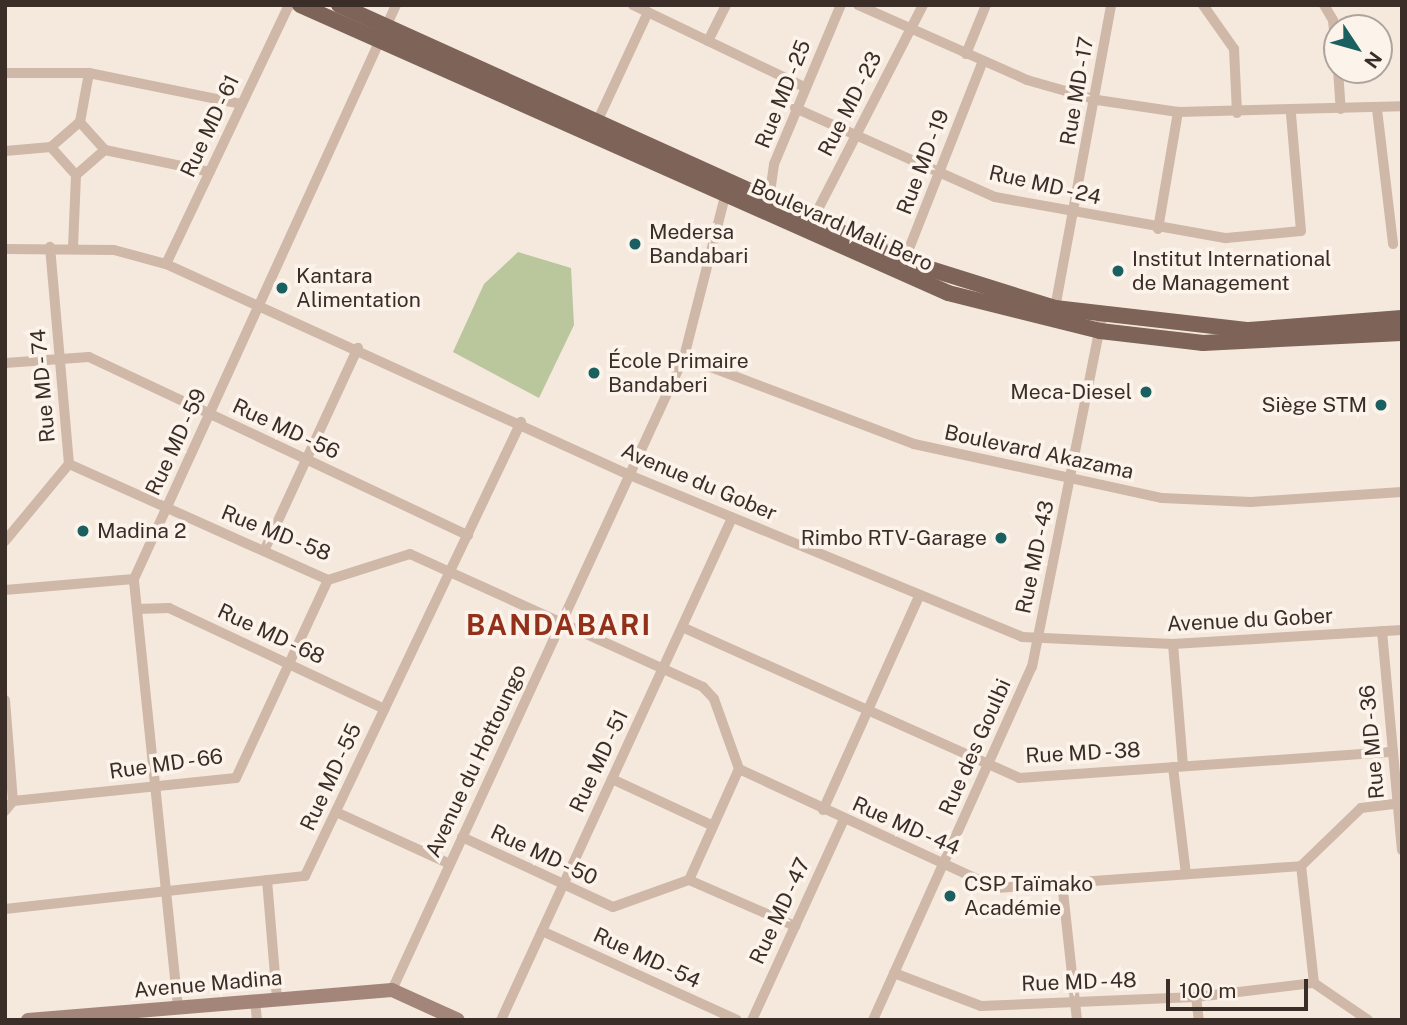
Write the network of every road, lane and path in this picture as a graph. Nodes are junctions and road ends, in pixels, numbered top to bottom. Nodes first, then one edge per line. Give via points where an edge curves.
1 (289, 5) edge
2 (300, 5) edge
3 (340, 5) edge
4 (396, 5) edge
5 (633, 5) edge
6 (726, 5) edge
7 (841, 5) edge
8 (858, 5) edge
9 (923, 5) edge
10 (986, 5) edge
11 (1111, 5) edge
12 (1203, 5) edge
13 (648, 12) junction
14 (911, 29) junction
15 (383, 34) junction
16 (708, 41) junction
17 (966, 54) junction
18 (983, 61) junction
19 (5, 73) edge
20 (89, 73) junction
21 (1339, 84) edge
22 (804, 87) junction
23 (1097, 100) junction
24 (242, 104) junction
25 (538, 104) junction
26 (1402, 106) edge
27 (795, 108) junction
28 (1341, 109) junction
29 (1377, 109) junction
30 (1178, 112) junction
31 (1237, 113) junction
32 (1291, 114) junction
33 (80, 122) junction
34 (597, 122) junction
35 (855, 135) junction
36 (51, 147) junction
37 (105, 150) junction
38 (5, 151) edge
39 (210, 172) junction
40 (939, 173) junction
41 (76, 175) junction
42 (725, 196) junction
43 (769, 200) junction
44 (1072, 212) junction
45 (812, 220) junction
46 (1158, 229) junction
47 (1393, 244) dead end
48 (50, 247) junction
49 (73, 247) junction
50 (5, 249) edge
51 (166, 264) junction
52 (902, 268) junction
53 (260, 304) junction
54 (1055, 307) junction
55 (1402, 318) edge
56 (1101, 324) junction
57 (1402, 333) edge
58 (358, 348) junction
59 (684, 357) junction
60 (60, 359) junction
61 (5, 363) edge
62 (209, 414) junction
63 (521, 422) junction
64 (307, 460) junction
65 (69, 464) junction
66 (627, 474) junction
67 (1070, 480) junction
68 (1402, 492) edge
69 (167, 508) junction
70 (732, 518) junction
71 (468, 535) junction
72 (5, 541) edge
73 (264, 551) junction
74 (450, 573) junction
75 (134, 579) junction
76 (328, 580) junction
77 (5, 590) edge
78 (919, 596) junction
79 (137, 609) junction
80 (559, 625) junction
81 (682, 627) junction
82 (1402, 630) edge
83 (1382, 631) junction
84 (1037, 641) junction
85 (1173, 644) junction
86 (289, 664) junction
87 (662, 670) junction
88 (5, 700) edge
89 (385, 709) junction
90 (867, 712) junction
91 (1392, 752) junction
92 (1178, 766) junction
93 (987, 767) junction
94 (739, 769) junction
95 (612, 779) junction
96 (155, 786) junction
97 (13, 801) junction
98 (1399, 803) edge
99 (823, 810) junction
100 (5, 811) edge
101 (336, 811) junction
102 (844, 819) junction
103 (711, 825) junction
104 (462, 837) junction
105 (1402, 850) edge
106 (450, 864) junction
107 (943, 864) junction
108 (1301, 866) junction
109 (1186, 874) junction
110 (267, 880) junction
111 (689, 880) junction
112 (1062, 882) junction
113 (563, 885) junction
114 (166, 891) junction
115 (5, 909) edge
116 (795, 926) junction
117 (542, 931) junction
118 (894, 973) junction
119 (1314, 983) junction
120 (392, 990) junction
121 (1196, 997) junction
122 (277, 999) junction
123 (255, 1001) junction
124 (1075, 1002) junction
125 (178, 1007) junction
126 (148, 1015) edge
127 (37, 1019) edge
128 (257, 1020) edge
129 (458, 1020) edge
130 (501, 1020) edge
131 (737, 1020) edge
132 (752, 1020) edge
133 (873, 1020) edge
134 (1077, 1020) edge
135 (1199, 1020) edge
136 (1368, 1020) edge

1 - 24 street, Rue MD - 61
2 - 15 main road, Boulevard Mali Bero
3 - 15 main road, Boulevard Mali Bero
4 - 15 street, Rue MD - 59
5 - 13 street
6 - 16 street
7 - 22 street, Rue MD - 25
8 - 14 street
9 - 14 street, Rue MD - 23
10 - 17 street
11 - 23 street, Rue MD - 17
12 - 31 street via 1234,50
13 - 16 street
13 - 34 street
14 - 17 street
14 - 35 street, Rue MD - 23
15 - 25 main road, Boulevard Mali Bero
15 - 53 street, Rue MD - 59
16 - 22 street
17 - 18 street
18 - 23 street
18 - 40 street, Rue MD - 19
19 - 20 street
20 - 24 street
20 - 33 street
21 - 28 street
22 - 27 street, Rue MD - 25
23 - 30 street
23 - 44 street, Rue MD - 17
24 - 39 street, Rue MD - 61
25 - 34 main road, Boulevard Mali Bero
25 - 42 main road, Boulevard Mali Bero
26 - 29 street
27 - 35 street, Rue MD - 24
27 - 43 street, Rue MD - 25
28 - 29 street
28 - 32 street
29 - 47 street
30 - 31 street
30 - 46 street
31 - 32 street
32 - 46 street, Rue MD - 24 via 1301,231 1226,238
33 - 36 street
33 - 37 street
34 - 43 main road, Boulevard Mali Bero
35 - 40 street, Rue MD - 24
35 - 45 street, Rue MD - 23
36 - 38 street
36 - 41 street
37 - 39 street
37 - 41 street
39 - 51 street, Rue MD - 61
40 - 44 street, Rue MD - 24 via 995,197
40 - 52 street, Rue MD - 19
41 - 49 street
42 - 52 main road, Boulevard Mali Bero
42 - 59 street, Avenue du Hottoungo
43 - 45 main road, Boulevard Mali Bero
44 - 46 street, Rue MD - 24
44 - 54 street, Rue MD - 17
45 - 52 main road, Boulevard Mali Bero
48 - 49 street, Avenue du Gober
48 - 50 street, Avenue du Gober
48 - 60 street, Rue MD - 74
49 - 51 street, Avenue du Gober
51 - 53 street, Avenue du Gober
52 - 54 main road, Boulevard Mali Bero
52 - 56 main road, Boulevard Mali Bero
53 - 58 street, Avenue du Gober
53 - 62 street, Rue MD - 59
54 - 56 main road, Boulevard Mali Bero
55 - 56 main road, Boulevard Mali Bero via 1249,330
56 - 57 main road, Boulevard Mali Bero via 1252,345
56 - 67 street, Rue MD - 43
58 - 63 street, Avenue du Gober
58 - 64 street
59 - 66 street, Avenue du Hottoungo
59 - 67 street, Boulevard Akazama via 892,437
60 - 61 street, Rue MD - 56
60 - 62 street, Rue MD - 56 via 89,357
60 - 65 street, Rue MD - 74
62 - 64 street, Rue MD - 56
62 - 69 street, Rue MD - 59
63 - 66 street, Avenue du Gober
63 - 71 street, Rue MD - 55
64 - 71 street, Rue MD - 56
64 - 73 street
65 - 69 street, Rue MD - 58
65 - 72 street, Rue MD - 74
66 - 70 street, Avenue du Gober
66 - 80 street, Avenue du Hottoungo
67 - 68 street, Boulevard Akazama via 1185,501
67 - 84 street, Rue MD - 43
69 - 73 street, Rue MD - 58
69 - 75 street, Rue MD - 59
70 - 78 street, Avenue du Gober
70 - 81 street, Rue MD - 51
71 - 74 street, Rue MD - 55
73 - 76 street, Rue MD - 58
74 - 76 street, Rue MD - 58 via 407,553
74 - 80 street, Rue MD - 58
74 - 89 street, Rue MD - 55
75 - 77 street
75 - 79 street
76 - 86 street, Rue MD - 66
78 - 84 street, Avenue du Gober
78 - 90 street
79 - 86 street, Rue MD - 68 via 169,608
79 - 96 street
80 - 87 street, Rue MD - 58
80 - 104 street, Avenue du Hottoungo
81 - 87 street, Rue MD - 51
81 - 90 street, Rue MD - 38
82 - 83 street, Avenue du Gober
83 - 85 street, Avenue du Gober
83 - 91 street, Rue MD - 36
84 - 85 street, Avenue du Gober
84 - 93 street, Rue des Goulbi
85 - 92 street
86 - 89 street, Rue MD - 68
86 - 96 street, Rue MD - 66 via 236,778
87 - 94 street, Rue MD - 58 via 711,694
87 - 95 street, Rue MD - 51
88 - 97 street
89 - 101 street, Rue MD - 55
90 - 93 street, Rue MD - 38
90 - 99 street
91 - 92 street, Rue MD - 38
91 - 98 street, Rue MD - 36
92 - 93 street, Rue MD - 38 via 1025,778
92 - 109 street
93 - 107 street, Rue des Goulbi
94 - 99 street, Rue MD - 44
94 - 103 street
95 - 103 street
95 - 113 street, Rue MD - 51
96 - 97 street, Rue MD - 66
96 - 114 street
97 - 100 street
98 - 105 street, Rue MD - 36
98 - 108 street via 1362,808
99 - 102 street, Rue MD - 44
101 - 106 street
101 - 110 street, Rue MD - 55 via 306,876
102 - 107 street, Rue MD - 44
102 - 116 street, Rue MD - 47
103 - 111 street
104 - 106 street, Avenue du Hottoungo
104 - 113 street, Rue MD - 50
106 - 120 street, Avenue du Hottoungo
107 - 112 street, Rue MD - 44 via 996,888
107 - 118 street, Rue des Goulbi
108 - 109 street, Rue MD - 44
108 - 119 street
109 - 112 street, Rue MD - 44
110 - 114 street, Rue MD - 55
110 - 122 street
111 - 113 street, Rue MD - 50 via 613,907
111 - 116 street
112 - 124 street
113 - 117 street, Rue MD - 51
114 - 115 street, Rue MD - 55
114 - 125 street
116 - 132 street, Rue MD - 47
117 - 130 street, Rue MD - 51
117 - 131 street, Rue MD - 54
118 - 124 street, Rue MD - 48 via 976,1005
118 - 133 street, Rue des Goulbi
119 - 121 street, Rue MD - 48
119 - 136 street
120 - 122 street, Avenue Madina
120 - 129 street
121 - 124 street, Rue MD - 48
121 - 135 street
122 - 123 street, Avenue Madina
123 - 125 street, Avenue Madina
123 - 128 street
124 - 134 street
125 - 126 street, Avenue Madina
126 - 127 street, Avenue Madina

